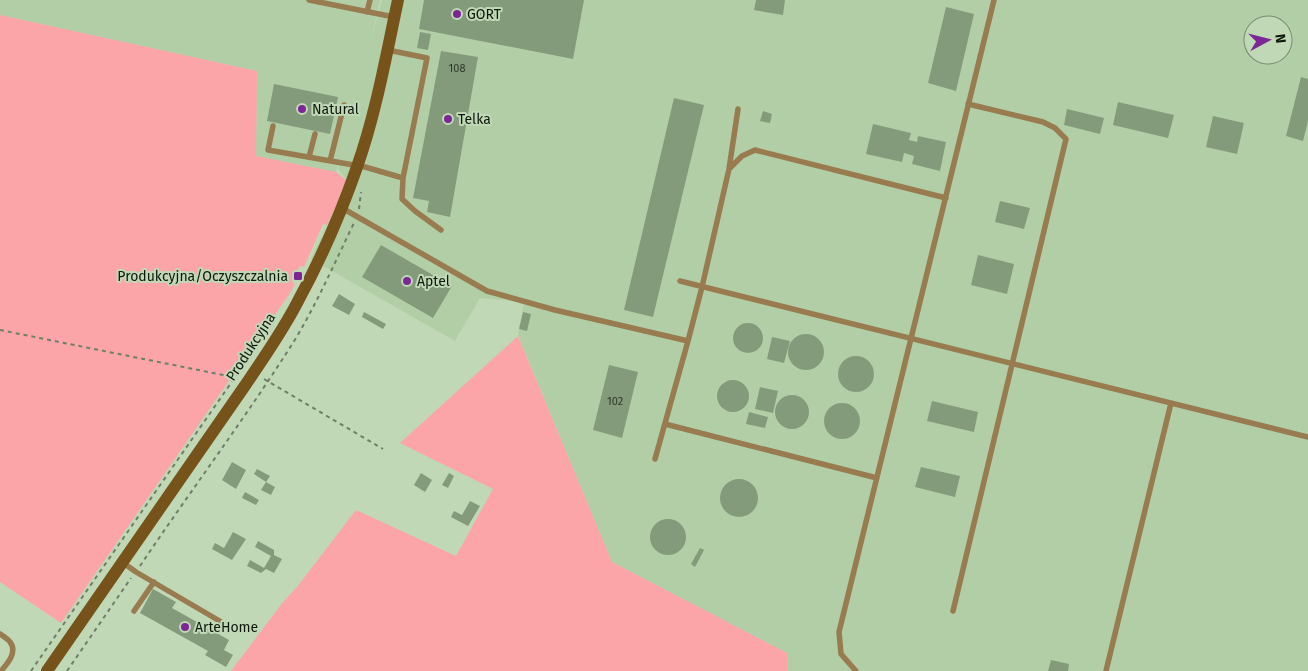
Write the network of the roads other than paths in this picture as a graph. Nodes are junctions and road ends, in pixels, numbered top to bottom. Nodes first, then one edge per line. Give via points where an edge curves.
1 (309, 0) edge
2 (370, 0) edge
3 (398, 0) edge
4 (994, 0) edge
5 (367, 12) junction
6 (394, 17) junction
7 (388, 50) junction
8 (968, 104) junction
9 (344, 105) dead end
10 (738, 109) dead end
11 (273, 126) dead end
12 (315, 134) dead end
13 (309, 157) junction
14 (330, 160) junction
15 (358, 166) junction
16 (730, 169) junction
17 (403, 178) junction
18 (946, 198) junction
19 (342, 208) junction
20 (441, 230) dead end
21 (680, 281) dead end
22 (702, 287) junction
23 (911, 339) junction
24 (688, 341) junction
25 (1012, 364) junction
26 (1171, 403) junction
27 (665, 424) junction
28 (1308, 437) edge
29 (656, 459) dead end
30 (877, 478) junction
31 (122, 562) junction
32 (154, 582) junction
33 (134, 611) dead end
34 (953, 611) dead end
35 (223, 623) dead end
36 (0, 634) edge
37 (1, 671) edge
38 (47, 671) edge
39 (856, 671) edge
40 (1106, 671) edge

1 - 5 lane
2 - 5 lane
3 - 6 street, Produkcyjna
4 - 8 lane
5 - 6 lane
6 - 7 street, Produkcyjna
7 - 15 street, Produkcyjna
7 - 17 lane via 427,58
8 - 18 lane
8 - 25 lane via 1043,122 1066,139
9 - 14 lane
10 - 16 lane
11 - 13 lane via 268,150
12 - 13 lane
13 - 14 lane
14 - 15 lane
15 - 17 lane
15 - 19 street, Produkcyjna
16 - 18 lane via 742,156 755,150
16 - 22 lane
17 - 20 lane via 402,199
18 - 23 lane
19 - 24 lane via 487,291
19 - 31 street, Produkcyjna via 297,304 254,372
21 - 22 lane
22 - 23 lane
22 - 24 lane
23 - 25 lane
23 - 30 lane
24 - 27 lane
25 - 26 lane
25 - 34 lane
26 - 28 lane
26 - 40 lane
27 - 29 lane
27 - 30 lane
30 - 39 lane via 839,632 841,654
31 - 32 lane
31 - 38 street, Produkcyjna
32 - 33 lane
32 - 35 lane
36 - 37 lane via 13,647 9,661

